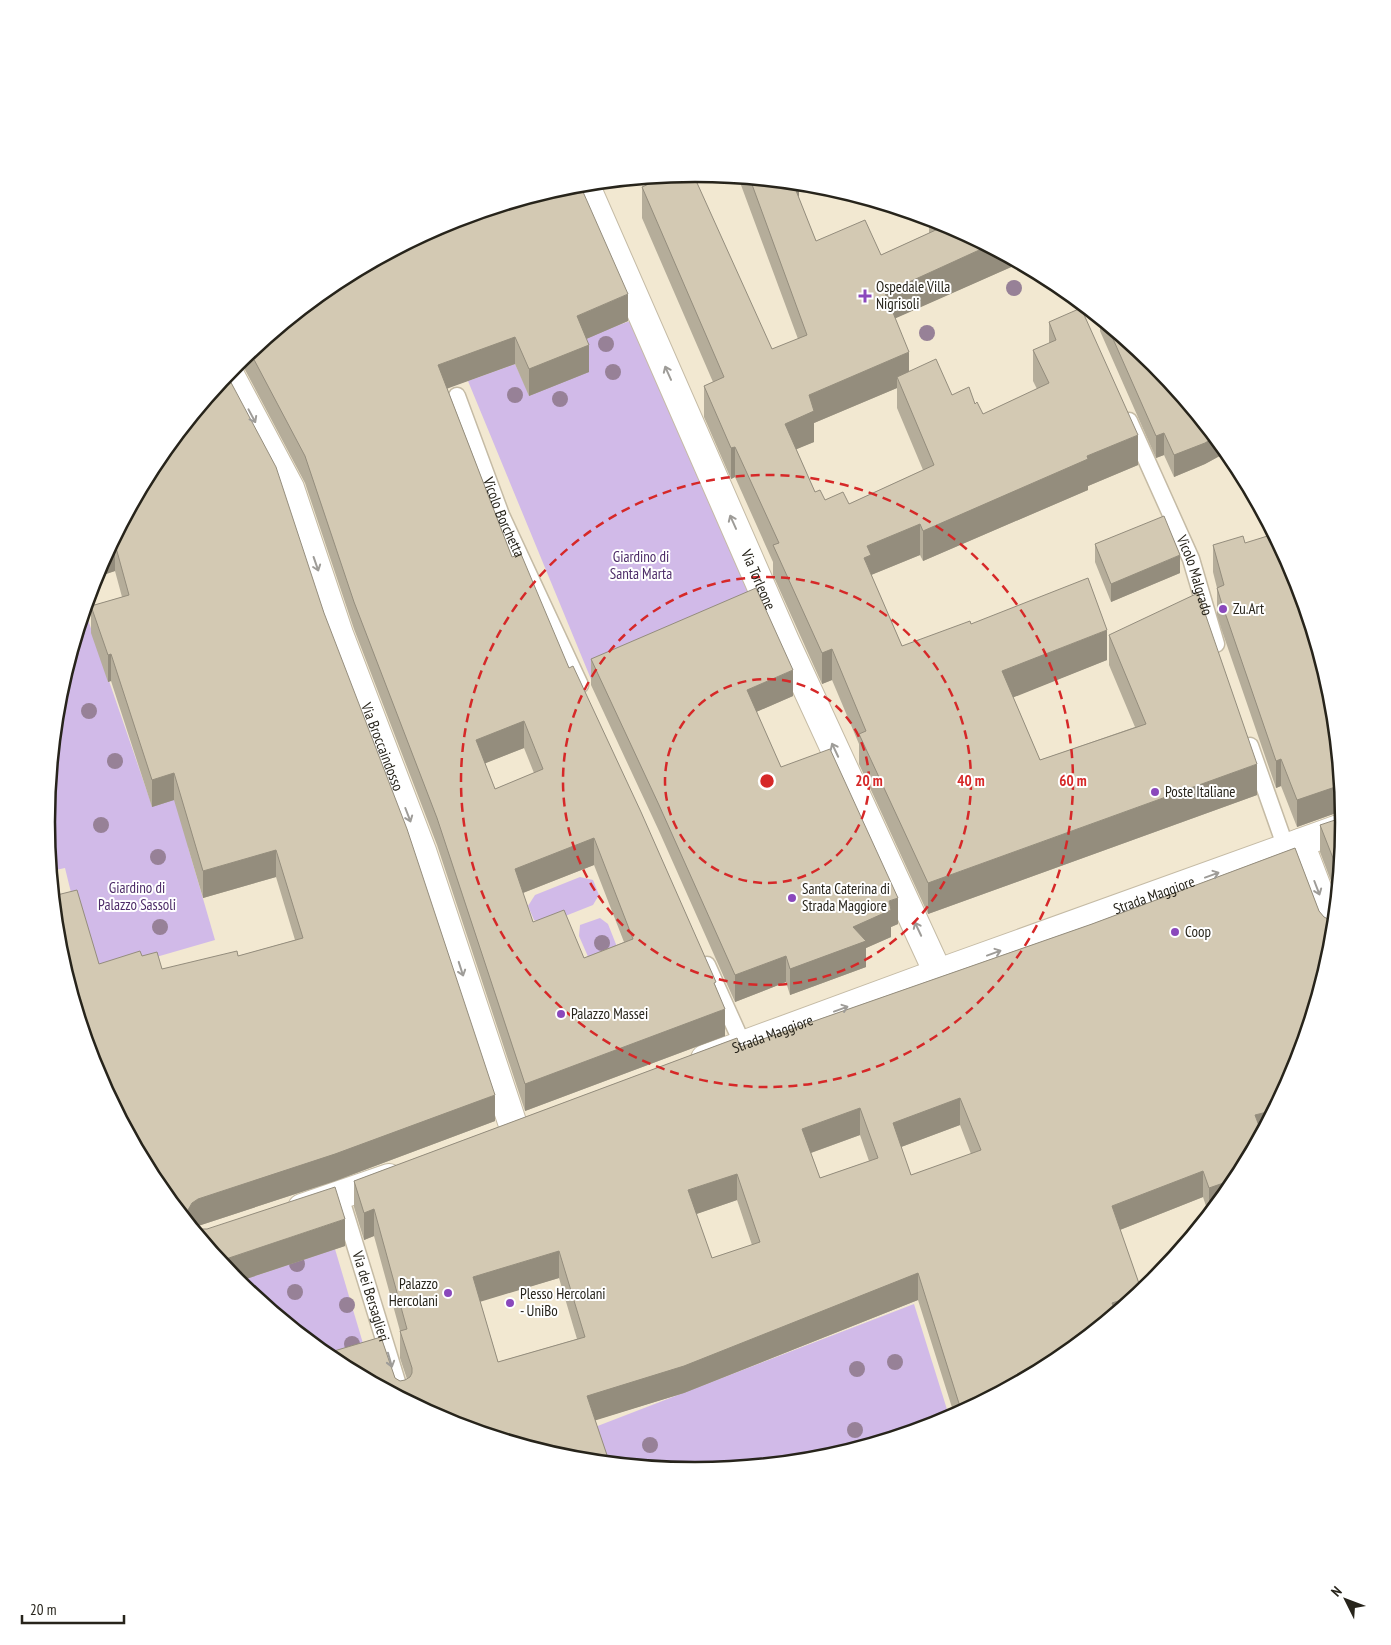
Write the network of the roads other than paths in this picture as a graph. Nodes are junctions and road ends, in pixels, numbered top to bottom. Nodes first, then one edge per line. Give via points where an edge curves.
1 (588, 191) edge
2 (233, 380) edge
3 (457, 396) dead end
4 (1124, 409) edge
5 (1221, 659) edge
6 (588, 702) edge
7 (1246, 734) edge
8 (1336, 830) edge
9 (1293, 846) junction
10 (1329, 921) edge
11 (701, 950) edge
12 (938, 973) junction
13 (743, 1045) junction
14 (678, 1069) edge
15 (540, 1121) edge
16 (409, 1170) edge
17 (340, 1196) junction
18 (276, 1217) edge
19 (400, 1390) edge

12 -> 1 street, Via Torleone via 785,641
2 -> 15 street, Via Broccaindosso via 290,488 340,634 422,851 503,1136
3 - 6 lane, Vicolo Borchetta via 501,515
4 - 5 lane, Vicolo Malgrado via 1191,558
7 - 9 lane
8 - 9 street, Strada Maggiore
9 -> 10 street
12 -> 9 street, Strada Maggiore
11 - 13 lane
13 -> 12 street, Strada Maggiore
13 - 14 street, Strada Maggiore
16 - 17 street
17 - 18 street
17 -> 19 lane, Via dei Bersaglieri

